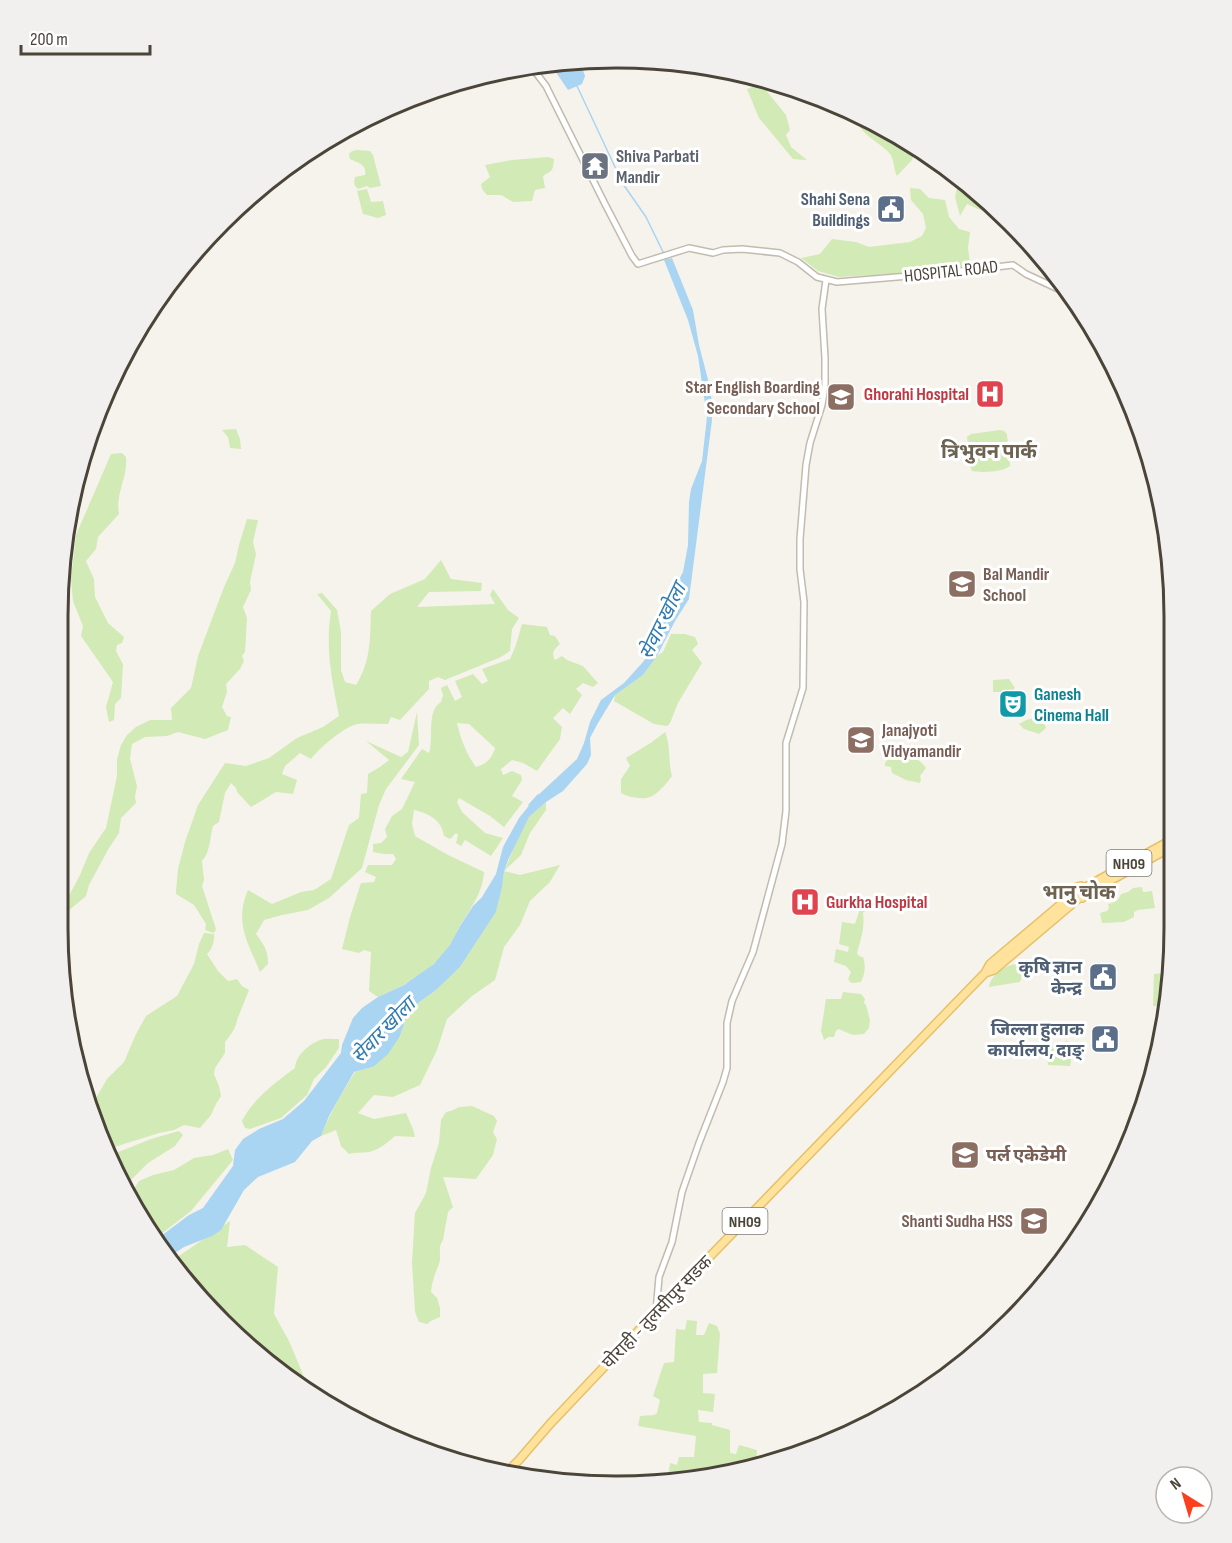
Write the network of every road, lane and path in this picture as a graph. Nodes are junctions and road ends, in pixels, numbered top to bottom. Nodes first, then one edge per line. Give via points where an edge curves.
1 (536, 73) edge
2 (826, 280) junction
3 (1055, 287) edge
4 (1054, 699) dead end
5 (1063, 699) dead end
6 (1164, 844) edge
7 (1164, 851) edge
8 (1085, 891) junction
9 (1076, 896) junction
10 (656, 1312) junction
11 (513, 1466) edge

1 - 2 street via 635,262 689,248 713,253 742,249 780,253
2 - 3 street, HOSPITAL ROAD via 1013,265
2 - 10 street via 822,309 825,385 806,465 800,539 803,688 786,743 782,844 753,952 732,1001 727,1023 727,1068 682,1192 672,1242 659,1277
4 - 5 street
6 - 8 main road, NH09
7 - 8 main road, NH09
8 - 9 main road, NH09 via 1083,897
8 - 9 main road, NH09 via 1077,886 1073,891
9 - 10 main road, घोराही - तुलसीपुर सडक / NH09 via 990,964
10 - 11 main road, घोराही - तुलसीपुर सडक / NH09

